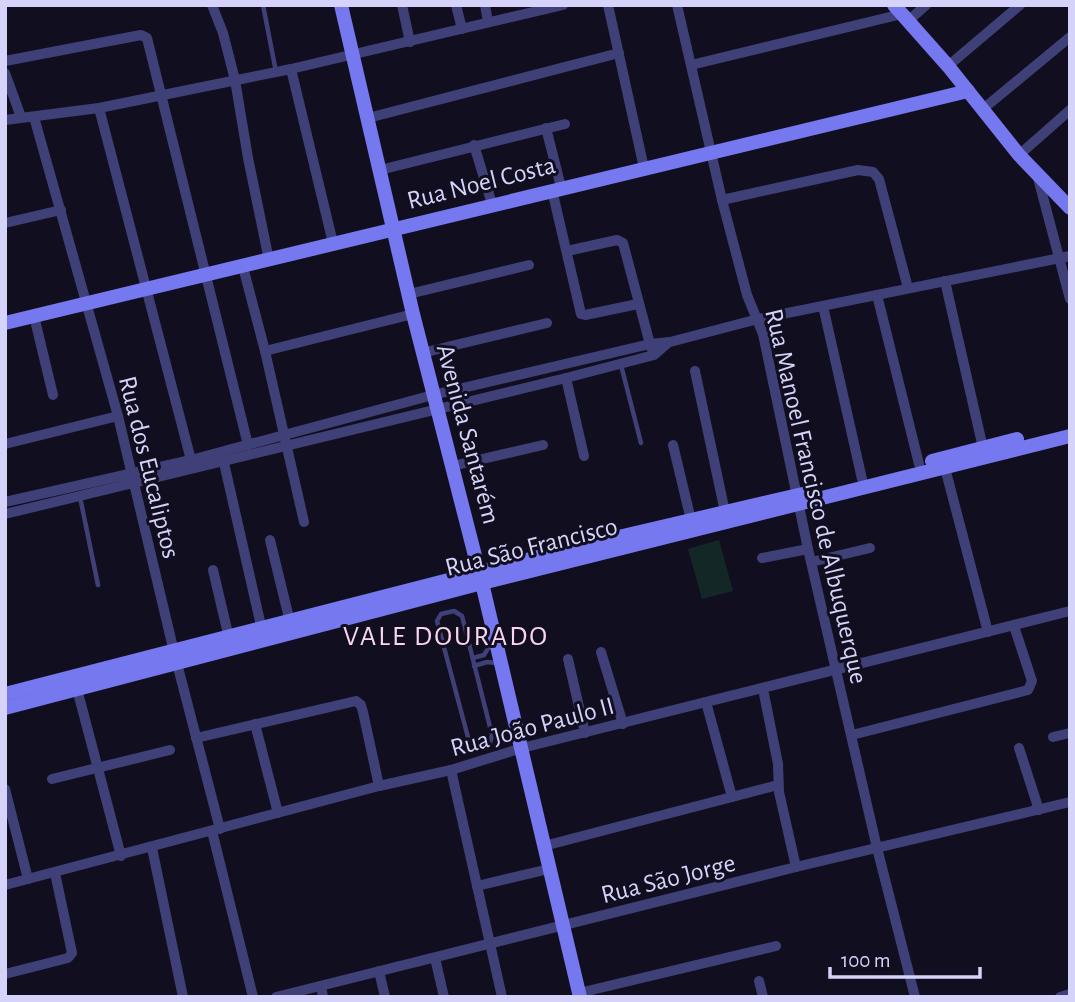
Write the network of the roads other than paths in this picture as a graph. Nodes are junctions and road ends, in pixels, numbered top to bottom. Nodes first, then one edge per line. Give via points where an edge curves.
1 (212, 5) edge
2 (263, 5) edge
3 (341, 5) edge
4 (402, 5) edge
5 (456, 5) edge
6 (485, 5) edge
7 (563, 5) edge
8 (608, 5) edge
9 (677, 5) edge
10 (926, 5) edge
11 (1020, 5) edge
12 (515, 10) edge
13 (901, 13) edge
14 (488, 22) junction
15 (462, 29) junction
16 (1070, 37) edge
17 (410, 42) junction
18 (619, 53) junction
19 (353, 56) junction
20 (5, 61) edge
21 (691, 65) junction
22 (948, 66) junction
23 (291, 69) junction
24 (276, 72) junction
25 (5, 73) edge
26 (235, 80) junction
27 (968, 91) junction
28 (162, 94) junction
29 (99, 108) junction
30 (983, 110) junction
31 (1070, 110) edge
32 (21, 117) junction
33 (34, 117) junction
34 (368, 118) junction
35 (5, 120) edge
36 (565, 124) dead end
37 (546, 128) junction
38 (474, 145) junction
39 (712, 153) junction
40 (1019, 155) junction
41 (644, 168) junction
42 (380, 170) junction
43 (1037, 174) junction
44 (557, 189) junction
45 (722, 200) junction
46 (492, 204) junction
47 (1070, 208) edge
48 (61, 210) junction
49 (5, 223) edge
50 (395, 228) junction
51 (332, 243) junction
52 (567, 251) junction
53 (1064, 257) edge
54 (269, 260) junction
55 (529, 265) dead end
56 (243, 267) junction
57 (206, 275) junction
58 (945, 281) junction
59 (908, 288) junction
60 (146, 289) junction
61 (409, 295) junction
62 (877, 295) junction
63 (1070, 299) edge
64 (86, 304) junction
65 (638, 304) junction
66 (823, 306) junction
67 (413, 314) junction
68 (34, 316) junction
69 (758, 319) junction
70 (5, 323) edge
71 (547, 323) dead end
72 (670, 342) junction
73 (650, 344) junction
74 (265, 351) junction
75 (422, 353) junction
76 (654, 355) junction
77 (620, 364) junction
78 (695, 372) dead end
79 (566, 378) junction
80 (53, 395) dead end
81 (435, 402) junction
82 (118, 416) junction
83 (1070, 427) edge
84 (1070, 436) edge
85 (285, 442) junction
86 (641, 443) dead end
87 (5, 444) edge
88 (248, 445) junction
89 (543, 445) dead end
90 (673, 445) dead end
91 (983, 448) junction
92 (584, 456) dead end
93 (191, 460) junction
94 (224, 463) junction
95 (919, 464) junction
96 (452, 466) junction
97 (944, 468) junction
98 (862, 479) junction
99 (132, 480) junction
100 (80, 497) junction
101 (798, 500) junction
102 (5, 502) edge
103 (725, 512) junction
104 (5, 514) edge
105 (691, 520) junction
106 (304, 522) dead end
107 (270, 540) dead end
108 (870, 548) dead end
109 (808, 549) junction
110 (762, 558) dead end
111 (811, 562) junction
112 (213, 569) dead end
113 (481, 578) junction
114 (98, 585) dead end
115 (1070, 611) edge
116 (290, 622) junction
117 (1014, 626) junction
118 (262, 630) junction
119 (988, 632) junction
120 (495, 636) junction
121 (229, 639) junction
122 (601, 652) dead end
123 (175, 657) junction
124 (472, 659) junction
125 (568, 659) dead end
126 (502, 664) junction
127 (474, 666) junction
128 (837, 670) junction
129 (77, 689) junction
130 (763, 689) junction
131 (5, 694) edge
132 (706, 702) junction
133 (5, 708) edge
134 (255, 724) junction
135 (622, 724) junction
136 (585, 733) junction
137 (1070, 733) edge
138 (852, 735) junction
139 (1053, 737) dead end
140 (196, 738) junction
141 (522, 748) junction
142 (1019, 748) dead end
143 (170, 750) dead end
144 (99, 767) junction
145 (451, 770) junction
146 (52, 779) dead end
147 (778, 785) junction
148 (379, 786) junction
149 (5, 789) edge
150 (732, 797) junction
151 (1070, 802) edge
152 (1039, 810) junction
153 (278, 813) junction
154 (216, 830) junction
155 (544, 846) junction
156 (152, 848) junction
157 (877, 848) junction
158 (121, 856) junction
159 (796, 867) junction
160 (549, 869) junction
161 (55, 873) junction
162 (27, 879) junction
163 (5, 885) edge
164 (477, 886) junction
165 (563, 926) junction
166 (490, 943) junction
167 (776, 946) dead end
168 (435, 958) junction
169 (379, 971) junction
170 (5, 974) edge
171 (759, 981) dead end
172 (322, 991) edge
173 (1070, 994) edge
174 (580, 995) edge
175 (183, 997) edge
176 (253, 997) edge
177 (276, 997) edge
178 (385, 997) edge
179 (444, 997) edge
180 (502, 997) edge
181 (763, 997) edge
182 (915, 997) edge
183 (1060, 997) edge

1 - 26 street
2 - 24 lane
3 - 19 street, Avenida Santarém
4 - 17 street
5 - 15 street
6 - 14 street
7 - 12 street
8 - 18 street
9 - 21 street, Rua Manoel Francisco de Albuquerque
10 - 13 street
11 - 22 street
12 - 14 street
13 - 21 street
13 - 22 street
14 - 15 street
15 - 17 street
16 - 30 street
17 - 19 street
18 - 34 street
18 - 41 street
19 - 23 street
19 - 34 street, Avenida Santarém
20 - 28 street via 141,35 147,38
21 - 39 street, Rua Manoel Francisco de Albuquerque
22 - 27 street
23 - 24 street
23 - 51 street
24 - 26 street
25 - 32 street
26 - 28 street
26 - 54 street
27 - 30 street
27 - 39 street, Rua Noel Costa
28 - 29 street
28 - 57 street
29 - 33 street
29 - 60 street
30 - 40 street
31 - 40 street
32 - 33 street
32 - 35 street
33 - 48 street, Rua dos Eucaliptos
34 - 42 street, Avenida Santarém
36 - 37 street
37 - 38 street
37 - 44 street
38 - 42 street
38 - 46 street
39 - 41 street, Rua Noel Costa
39 - 45 street, Rua Manoel Francisco de Albuquerque
40 - 43 street
41 - 44 street, Rua Noel Costa
42 - 50 street, Avenida Santarém
43 - 47 street
43 - 53 street
44 - 46 street, Rua Noel Costa
44 - 52 street
45 - 59 street via 858,170 873,172 879,179
45 - 69 street, Rua Manoel Francisco de Albuquerque via 747,295
46 - 50 street, Rua Noel Costa
48 - 49 street
48 - 64 street, Rua dos Eucaliptos
50 - 51 street, Rua Noel Costa
50 - 61 street, Avenida Santarém
51 - 54 street, Rua Noel Costa
52 - 65 street via 621,241
52 - 65 street via 582,315
53 - 58 street
53 - 63 street
54 - 56 street, Rua Noel Costa
55 - 61 street
56 - 57 street, Rua Noel Costa
56 - 74 street
57 - 60 street, Rua Noel Costa
57 - 88 street
58 - 59 street
58 - 91 street
59 - 62 street
60 - 64 street, Rua Noel Costa
60 - 93 street
61 - 67 street, Avenida Santarém
62 - 66 street
62 - 95 street
64 - 68 street, Rua Noel Costa
64 - 82 street, Rua dos Eucaliptos
65 - 73 street
66 - 69 street
66 - 98 street
67 - 74 street
67 - 75 street, Avenida Santarém
68 - 70 street, Rua Noel Costa
68 - 80 street
69 - 72 street
69 - 101 street, Rua Manoel Francisco de Albuquerque
71 - 75 street
72 - 73 street
72 - 76 street
73 - 76 street
73 - 81 street
74 - 85 street
75 - 81 street, Avenida Santarém
76 - 77 street
77 - 79 street
77 - 86 lane
78 - 103 street
79 - 81 street
79 - 92 street
81 - 85 street
81 - 96 street, Avenida Santarém
82 - 87 street
82 - 99 street, Rua dos Eucaliptos
83 - 91 street, Rua São Francisco
84 - 97 street, Rua São Francisco
85 - 88 street
85 - 94 street
85 - 106 street
88 - 93 street
89 - 96 street
90 - 105 street
91 - 95 street, Rua São Francisco
93 - 99 street
94 - 99 street
94 - 118 street
95 - 98 street, Rua São Francisco
96 - 113 street, Avenida Santarém
97 - 101 street, Rua São Francisco
97 - 119 street
98 - 101 street, Rua São Francisco
99 - 100 street
99 - 102 street
99 - 123 street, Rua dos Eucaliptos
100 - 104 street
100 - 114 lane
101 - 103 street, Rua São Francisco
101 - 109 street, Rua Manoel Francisco de Albuquerque
101 - 113 street, Rua São Francisco
103 - 105 street, Rua São Francisco
105 - 113 street, Rua São Francisco
107 - 116 street
108 - 111 street
109 - 110 street
109 - 111 street, Rua Manoel Francisco de Albuquerque
111 - 128 street, Rua Manoel Francisco de Albuquerque
112 - 121 street
113 - 116 street, Rua São Francisco
113 - 120 street, Avenida Santarém
113 - 123 street, Rua São Francisco
115 - 117 street, Rua João Paulo II
116 - 118 street, Rua São Francisco
117 - 119 street, Rua João Paulo II
117 - 138 street via 1032,681 1028,690
118 - 121 street, Rua São Francisco
119 - 128 street, Rua João Paulo II
120 - 124 lane via 484,655
120 - 126 street, Avenida Santarém
121 - 123 street, Rua São Francisco
122 - 135 street
123 - 129 street, Rua São Francisco
123 - 131 street, Rua São Francisco
123 - 140 street, Rua dos Eucaliptos
124 - 127 lane
124 - 127 lane via 462,616 454,611 440,614 437,621 468,741 475,747 490,744 492,735
125 - 136 street
126 - 127 lane
126 - 141 street, Avenida Santarém
128 - 130 street, Rua João Paulo II
128 - 138 street, Rua Manoel Francisco de Albuquerque
129 - 133 street, Rua São Francisco
129 - 144 street
130 - 132 street, Rua João Paulo II
130 - 147 street
132 - 135 street, Rua João Paulo II
132 - 150 street
134 - 140 street
134 - 148 street via 359,702
134 - 153 street
135 - 136 street, Rua João Paulo II
136 - 141 street, Rua João Paulo II
137 - 139 street
138 - 157 street, Rua Manoel Francisco de Albuquerque
140 - 154 street, Rua dos Eucaliptos
141 - 145 street, Rua João Paulo II
141 - 155 street, Avenida Santarém
142 - 152 street
143 - 144 street
144 - 146 street
144 - 158 street
145 - 148 street, Rua João Paulo II
145 - 164 street
147 - 150 street
147 - 159 street
148 - 153 street, Rua João Paulo II
149 - 162 street
150 - 155 street
151 - 152 street, Rua São Jorge
152 - 157 street, Rua São Jorge
153 - 154 street, Rua João Paulo II
154 - 156 street, Rua João Paulo II
154 - 176 street, Rua dos Eucaliptos
155 - 160 street, Avenida Santarém
156 - 158 street, Rua João Paulo II
156 - 175 street
157 - 159 street, Rua São Jorge
157 - 182 street, Rua Manoel Francisco de Albuquerque
158 - 161 street, Rua João Paulo II
159 - 165 street, Rua São Jorge
160 - 164 street
160 - 165 street, Avenida Santarém
161 - 162 street, Rua João Paulo II
161 - 170 street via 72,953 68,958
162 - 163 street, Rua João Paulo II
164 - 166 street
165 - 166 street, Rua São Jorge
165 - 174 street, Avenida Santarém
166 - 168 street, Rua São Jorge
166 - 180 street
167 - 174 street
168 - 169 street, Rua São Jorge
168 - 179 street
169 - 172 street, Rua São Jorge
169 - 178 street
171 - 181 street
172 - 177 street, Rua São Jorge
173 - 183 street

